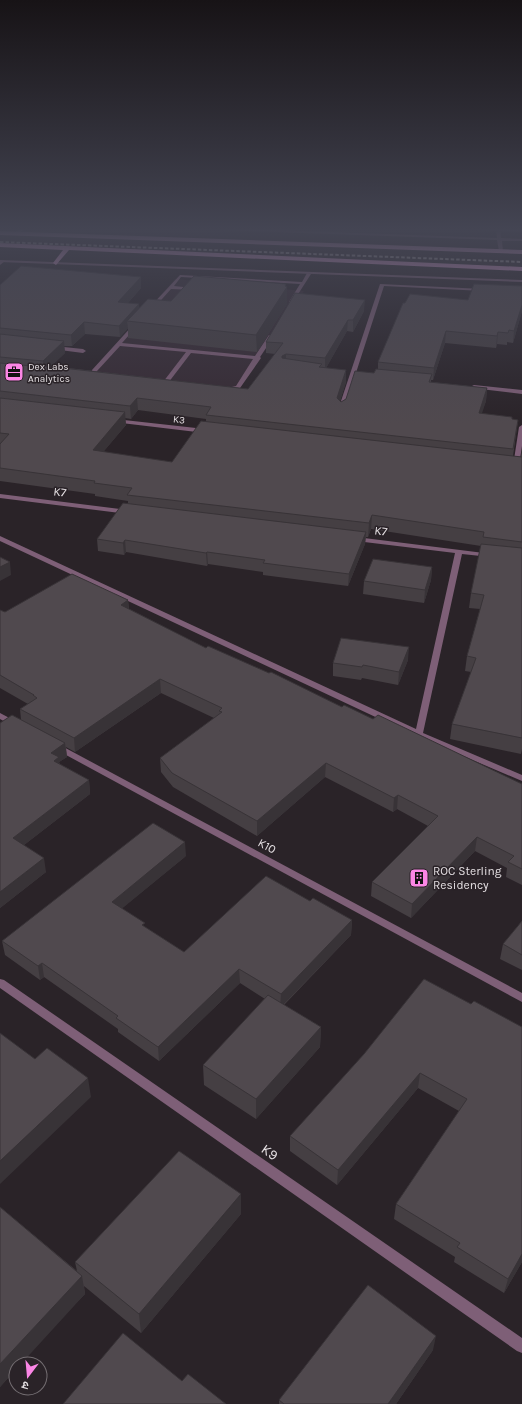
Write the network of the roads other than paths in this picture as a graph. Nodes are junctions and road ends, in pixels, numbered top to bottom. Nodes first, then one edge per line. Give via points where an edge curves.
1 (163, 295) edge
2 (297, 295) edge
3 (379, 295) edge
4 (286, 298) edge
5 (294, 299) junction
6 (290, 305) edge
7 (150, 310) edge
8 (139, 321) edge
9 (274, 331) edge
10 (119, 344) junction
11 (45, 347) edge
12 (83, 351) dead end
13 (189, 352) junction
14 (258, 358) junction
15 (345, 374) edge
16 (352, 375) junction
17 (360, 376) edge
18 (100, 378) edge
19 (155, 385) edge
20 (163, 386) junction
21 (171, 386) edge
22 (468, 387) edge
23 (217, 390) edge
24 (522, 392) edge
25 (341, 410) edge
26 (111, 420) edge
27 (522, 428) edge
28 (214, 432) edge
29 (508, 465) edge
30 (519, 466) edge
31 (0, 496) edge
32 (134, 512) edge
33 (0, 538) edge
34 (348, 538) edge
35 (459, 552) junction
36 (498, 556) edge
37 (0, 716) edge
38 (21, 727) edge
39 (420, 734) junction
40 (48, 742) edge
41 (522, 778) edge
42 (0, 983) edge
43 (522, 998) edge
44 (522, 1346) edge

1 - 7 street
2 - 5 street
3 - 16 street
4 - 5 street
5 - 6 street
8 - 10 street
9 - 14 street
10 - 13 street
10 - 18 street via 94,371 93,375
11 - 12 street
13 - 14 street
13 - 20 street
14 - 23 street via 238,387
15 - 16 street
16 - 17 street
16 - 25 street
19 - 20 street
20 - 21 street
22 - 24 street
26 - 28 street, K3
27 - 30 street
29 - 30 street
31 - 32 street, K7
33 - 39 street
34 - 35 street, K7
35 - 36 street, K7
35 - 39 street
37 - 38 street
39 - 41 street
40 - 43 street, K10
42 - 44 street, K9

